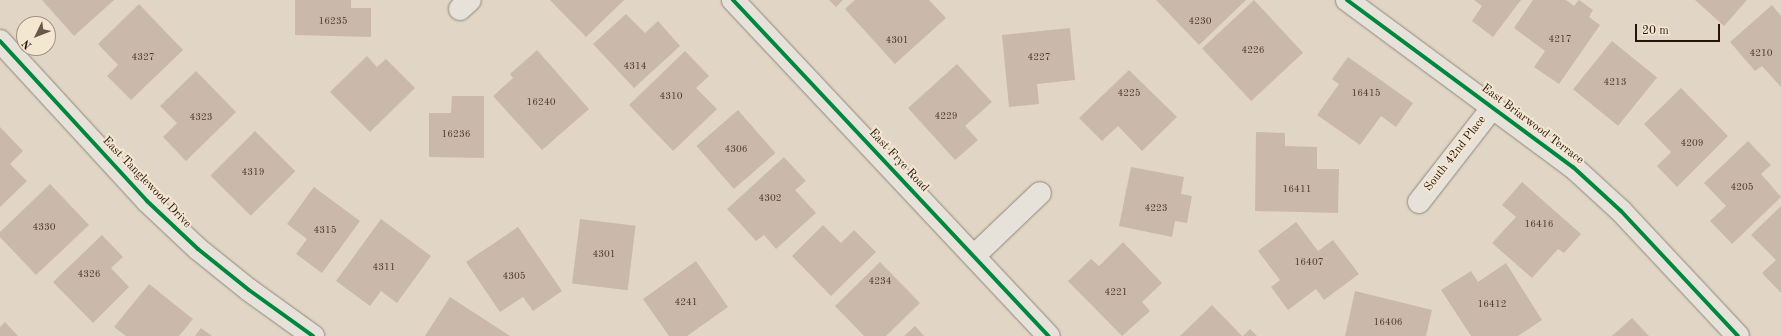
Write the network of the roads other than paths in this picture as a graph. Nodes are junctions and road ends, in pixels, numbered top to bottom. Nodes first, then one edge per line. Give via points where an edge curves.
1 (733, 0) edge
2 (1347, 0) edge
3 (0, 41) edge
4 (1493, 107) junction
5 (1040, 193) dead end
6 (1419, 202) dead end
7 (974, 256) junction
8 (313, 336) edge
9 (1049, 336) edge
10 (1738, 336) edge

1 - 7 street, East Frye Road
2 - 4 street, East Briarwood Terrace
3 - 8 street, East Tanglewood Drive via 147,201 215,262
4 - 6 street, South 42nd Place
4 - 10 street, East Briarwood Terrace via 1573,167 1621,211
5 - 7 street
7 - 9 street, East Frye Road

